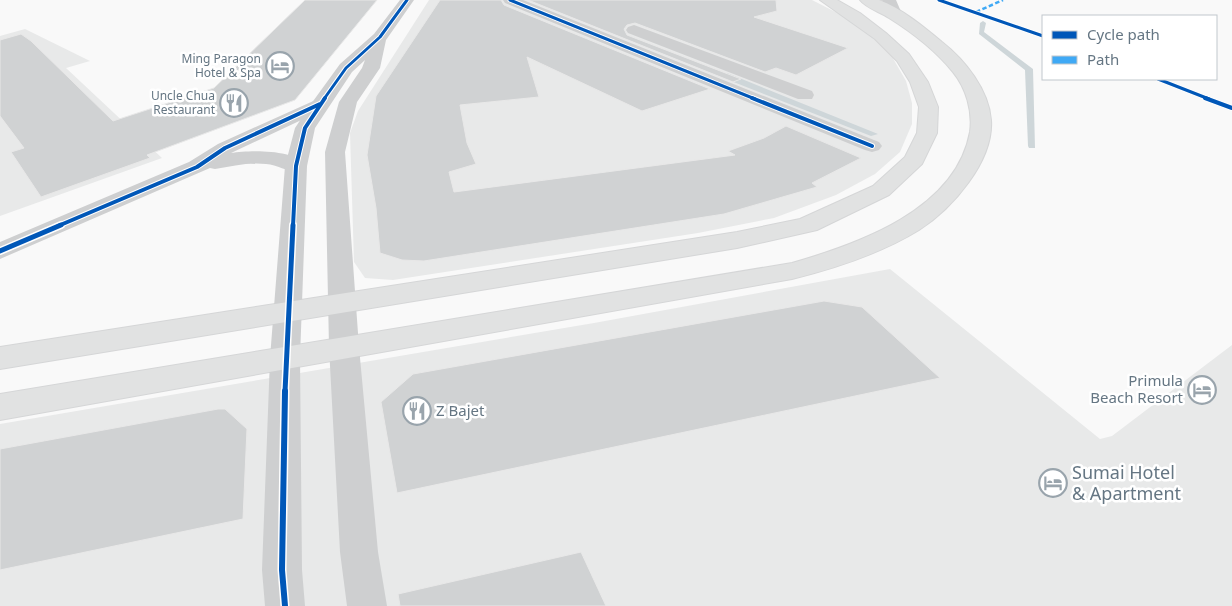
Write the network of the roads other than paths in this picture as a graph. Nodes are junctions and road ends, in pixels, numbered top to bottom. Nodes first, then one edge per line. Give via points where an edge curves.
1 (407, 0) edge
2 (510, 0) edge
3 (867, 0) edge
4 (838, 3) edge
5 (892, 7) edge
6 (616, 23) dead end
7 (380, 37) junction
8 (320, 104) junction
9 (781, 109) junction
10 (872, 146) dead end
11 (296, 166) junction
12 (197, 167) junction
13 (0, 251) edge
14 (342, 303) junction
15 (288, 311) junction
16 (344, 347) junction
17 (0, 358) edge
18 (285, 358) junction
19 (0, 407) edge
20 (285, 606) edge
21 (367, 606) edge

1 - 7 street
2 - 9 street
3 - 5 main road
4 - 14 main road via 902,55 915,72 926,102 928,134 912,162 886,187 801,227 728,242
5 - 16 main road via 964,71 982,115 979,140 970,164 949,193 913,223 850,255 792,271
6 - 9 street via 805,95
7 - 8 street via 346,68
7 - 14 street via 371,68 348,102 335,152
8 - 11 street via 305,128
8 - 12 street via 225,148
9 - 10 street
11 - 12 street via 262,156
11 - 15 street
12 - 13 street
14 - 15 main road
14 - 16 street
15 - 17 main road
15 - 18 street
16 - 18 main road
16 - 21 street via 359,552
18 - 19 main road
18 - 20 street via 282,570

